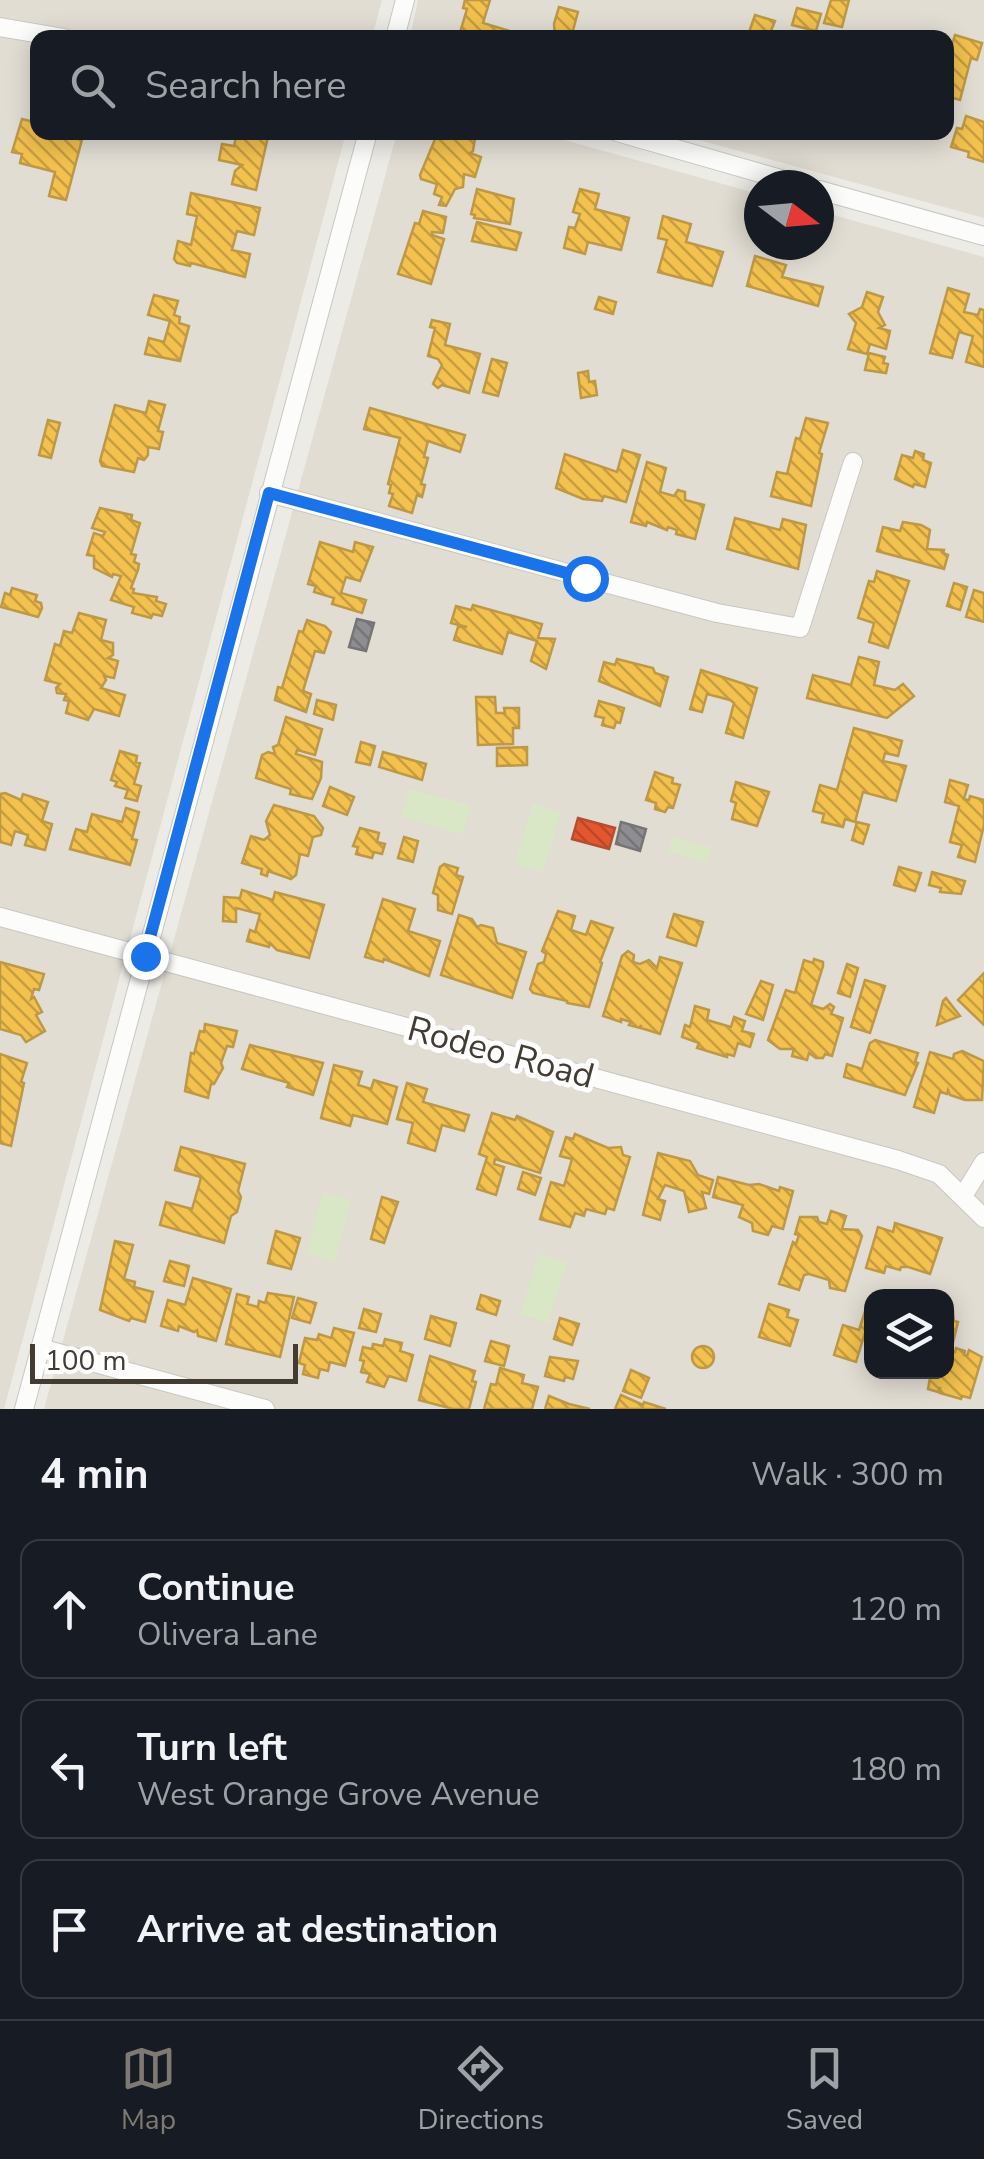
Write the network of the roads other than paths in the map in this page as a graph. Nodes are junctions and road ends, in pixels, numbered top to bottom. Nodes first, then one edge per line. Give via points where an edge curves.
1 (405, 0) edge
2 (0, 26) edge
3 (396, 30) edge
4 (30, 32) edge
5 (366, 140) edge
6 (644, 140) edge
7 (749, 170) edge
8 (834, 194) edge
9 (984, 236) edge
10 (853, 462) dead end
11 (269, 493) junction
12 (0, 918) edge
13 (145, 956) junction
14 (984, 1162) edge
15 (962, 1196) junction
16 (984, 1218) edge
17 (40, 1348) junction
18 (24, 1409) edge
19 (264, 1409) edge

1 - 3 street
2 - 4 street
5 - 11 street
6 - 7 street
8 - 9 street
10 - 11 street via 800,628 717,613
11 - 13 street
12 - 13 street, Rodeo Road
13 - 15 street, Rodeo Road via 898,1160 939,1174
13 - 17 street
14 - 15 street
15 - 16 street, Rodeo Road
17 - 18 street
17 - 19 street

